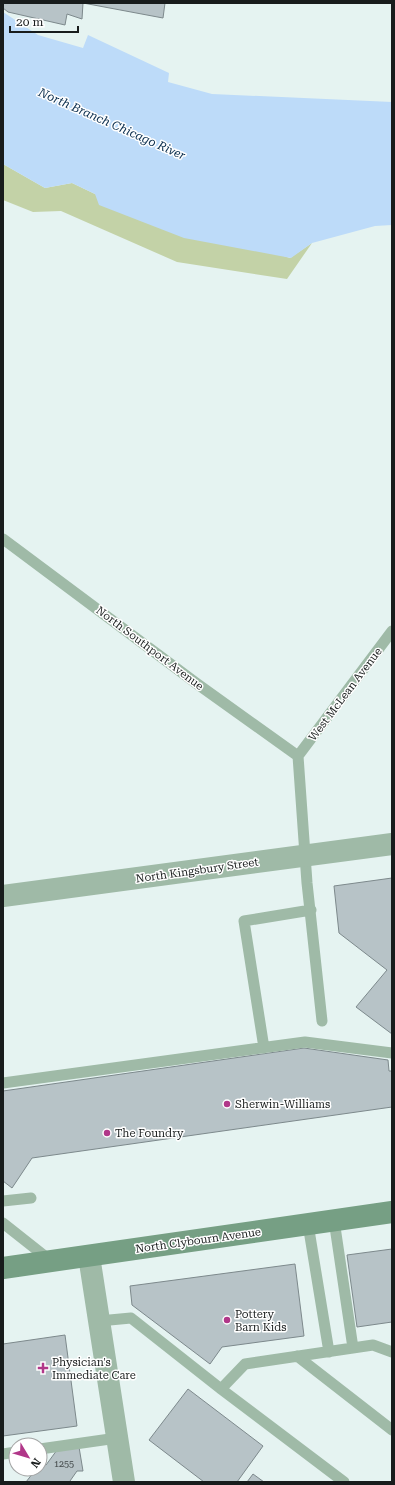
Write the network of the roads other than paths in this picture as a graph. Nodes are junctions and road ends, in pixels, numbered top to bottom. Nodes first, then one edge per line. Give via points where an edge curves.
1 (3, 539) edge
2 (392, 631) edge
3 (298, 756) junction
4 (392, 844) edge
5 (305, 856) junction
6 (3, 896) edge
7 (311, 910) junction
8 (322, 1021) dead end
9 (264, 1048) junction
10 (392, 1053) edge
11 (3, 1083) edge
12 (31, 1198) dead end
13 (3, 1200) edge
14 (392, 1212) edge
15 (334, 1220) junction
16 (3, 1223) edge
17 (308, 1224) junction
18 (89, 1256) junction
19 (52, 1262) junction
20 (3, 1268) edge
21 (99, 1321) junction
22 (353, 1348) junction
23 (329, 1352) junction
24 (392, 1352) edge
25 (297, 1356) junction
26 (221, 1389) junction
27 (392, 1430) edge
28 (117, 1438) junction
29 (48, 1448) edge
30 (124, 1482) edge
31 (344, 1482) edge

1 - 3 lane, North Southport Avenue
2 - 3 lane, West McLean Avenue
3 - 5 lane
4 - 5 street, North Kingsbury Street
5 - 6 street, North Kingsbury Street
5 - 7 lane
7 - 8 lane
7 - 9 lane via 244,921
9 - 10 lane via 305,1042
9 - 11 lane
12 - 13 lane
14 - 15 main road, North Clybourn Avenue
15 - 17 main road, North Clybourn Avenue
15 - 22 lane
16 - 19 lane
17 - 18 main road, North Clybourn Avenue
17 - 23 lane
18 - 19 main road, North Clybourn Avenue
18 - 21 street
19 - 20 main road, North Clybourn Avenue
21 - 26 lane via 131,1318
21 - 28 street
22 - 23 lane
22 - 24 lane via 373,1345
23 - 25 lane
25 - 26 lane via 244,1364
25 - 27 lane
26 - 31 lane
28 - 29 lane
28 - 30 street

